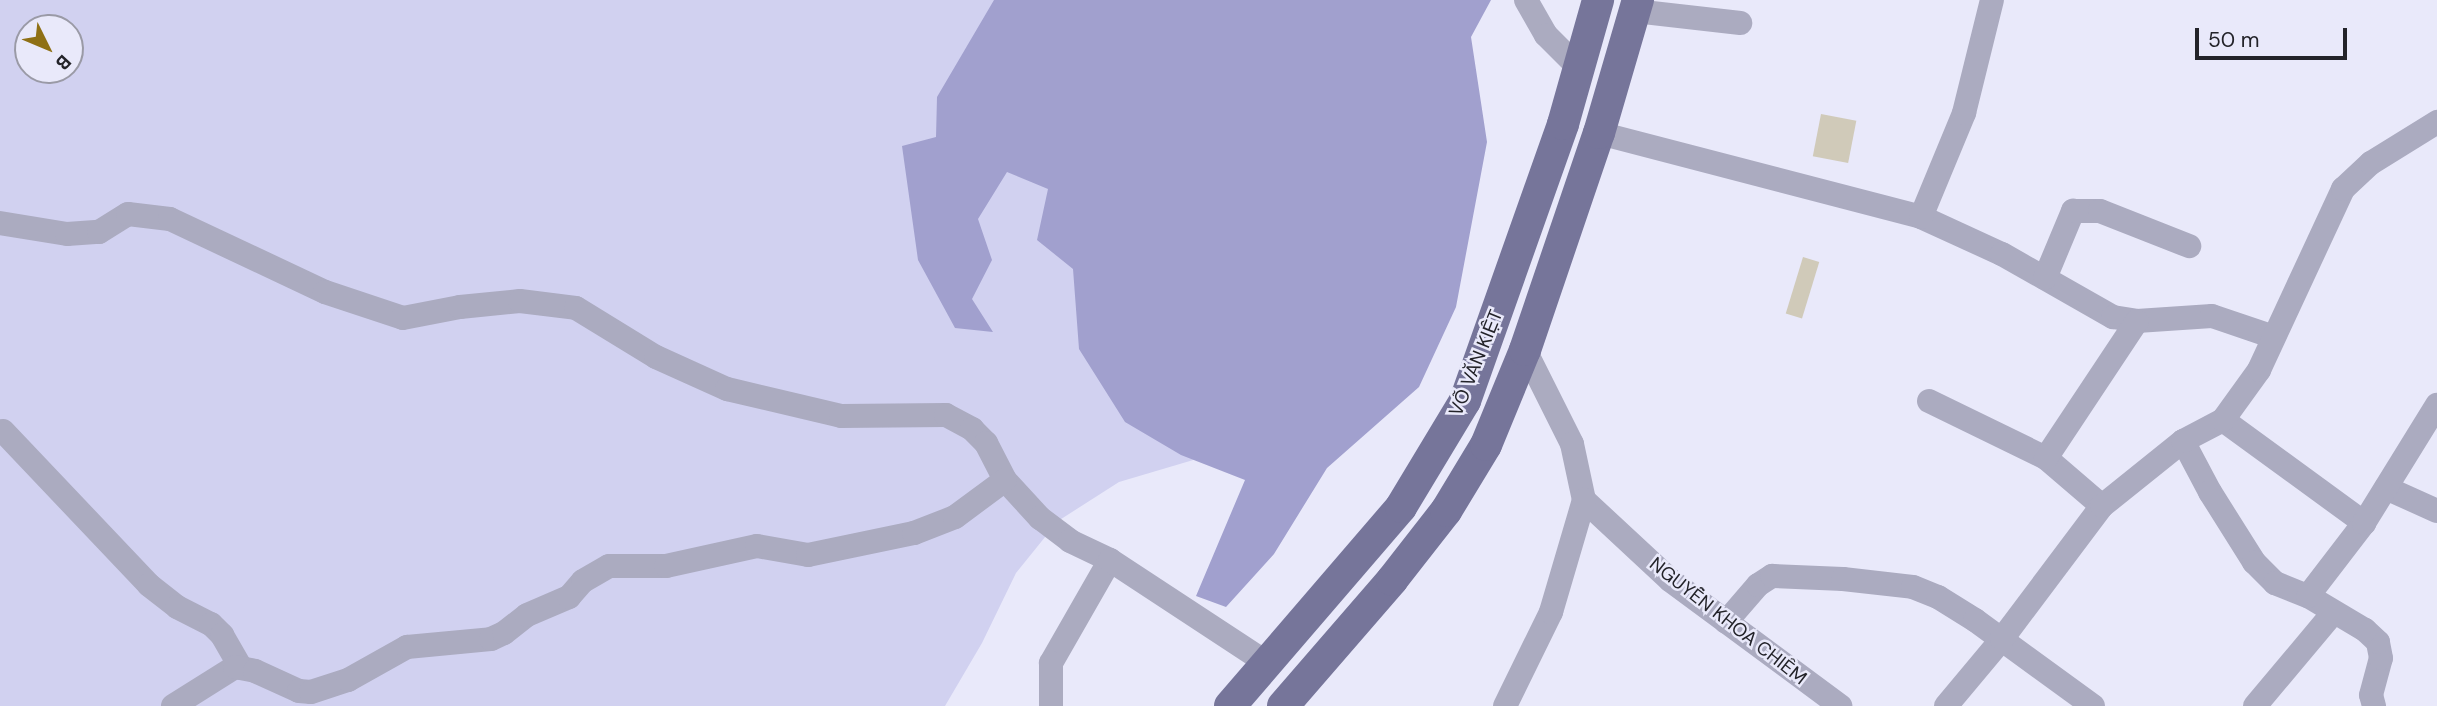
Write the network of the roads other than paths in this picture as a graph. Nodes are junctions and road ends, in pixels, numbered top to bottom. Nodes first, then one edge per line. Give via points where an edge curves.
1 (1526, 0) edge
2 (1598, 0) edge
3 (1992, 0) edge
4 (1637, 6) edge
5 (1740, 23) dead end
6 (1579, 68) junction
7 (2437, 122) edge
8 (1599, 133) junction
9 (1921, 217) junction
10 (0, 223) edge
11 (2189, 246) dead end
12 (2045, 278) junction
13 (2137, 321) junction
14 (1489, 336) junction
15 (2274, 337) junction
16 (1525, 350) junction
17 (1929, 401) dead end
18 (2437, 405) edge
19 (2223, 420) junction
20 (2, 431) dead end
21 (2183, 441) junction
22 (2046, 458) junction
23 (1005, 480) junction
24 (2386, 488) junction
25 (1584, 500) junction
26 (2102, 506) junction
27 (2437, 511) edge
28 (2364, 523) junction
29 (1110, 560) junction
30 (2308, 596) junction
31 (2333, 613) junction
32 (1726, 622) junction
33 (2002, 639) junction
34 (1267, 663) junction
35 (241, 668) junction
36 (173, 706) edge
37 (1051, 706) edge
38 (1230, 706) edge
39 (1283, 706) edge
40 (1505, 706) edge
41 (1840, 706) edge
42 (1946, 706) edge
43 (2093, 706) edge
44 (2255, 706) edge
45 (2374, 706) edge

1 - 6 street via 1546,35
2 - 6 main road, VÕ VĂN KIỆT
3 - 9 street via 1964,113
4 - 5 street
4 - 8 main road, VÕ VĂN KIỆT
6 - 14 main road, VÕ VĂN KIỆT
7 - 15 street via 2371,163 2343,189
8 - 9 street
8 - 16 main road, VÕ VĂN KIỆT
9 - 12 street
10 - 23 street via 67,234 99,232 128,214 170,219 326,292 403,318 520,301 576,309 656,356 727,389 841,416 946,415 986,443
11 - 12 street via 2100,211 2073,211
12 - 13 street via 2113,317
13 - 15 street via 2212,316
13 - 22 street
14 - 16 main road
14 - 34 main road, VÕ VĂN KIỆT via 1465,401 1401,507
15 - 19 street via 2259,370
16 - 25 street via 1573,444
16 - 39 main road, VÕ VĂN KIỆT via 1486,445 1446,511
17 - 22 street
18 - 24 street
19 - 21 street
19 - 28 street
20 - 35 street via 149,585 177,607 211,624
21 - 26 street
21 - 30 street via 2254,562 2275,583
22 - 26 street
23 - 29 street via 1070,541
23 - 35 street via 938,526 835,552 808,555 757,546 652,568 609,566 583,581 569,597 527,615 491,639 407,648 327,689 299,691
24 - 27 street
24 - 28 street
25 - 32 street, NGUYỄN KHOA CHIÊM via 1670,580
25 - 40 street via 1551,612
26 - 33 street
28 - 30 street
29 - 34 street
29 - 37 street via 1051,663
30 - 31 street
31 - 44 street
31 - 45 street via 2365,629 2378,642 2381,658 2371,695
32 - 33 street via 1765,578 1782,574 1913,587 1938,597
32 - 41 street, NGUYỄN KHOA CHIÊM
33 - 42 street
33 - 43 street
34 - 38 main road, VÕ VĂN KIỆT
35 - 36 street via 221,674

